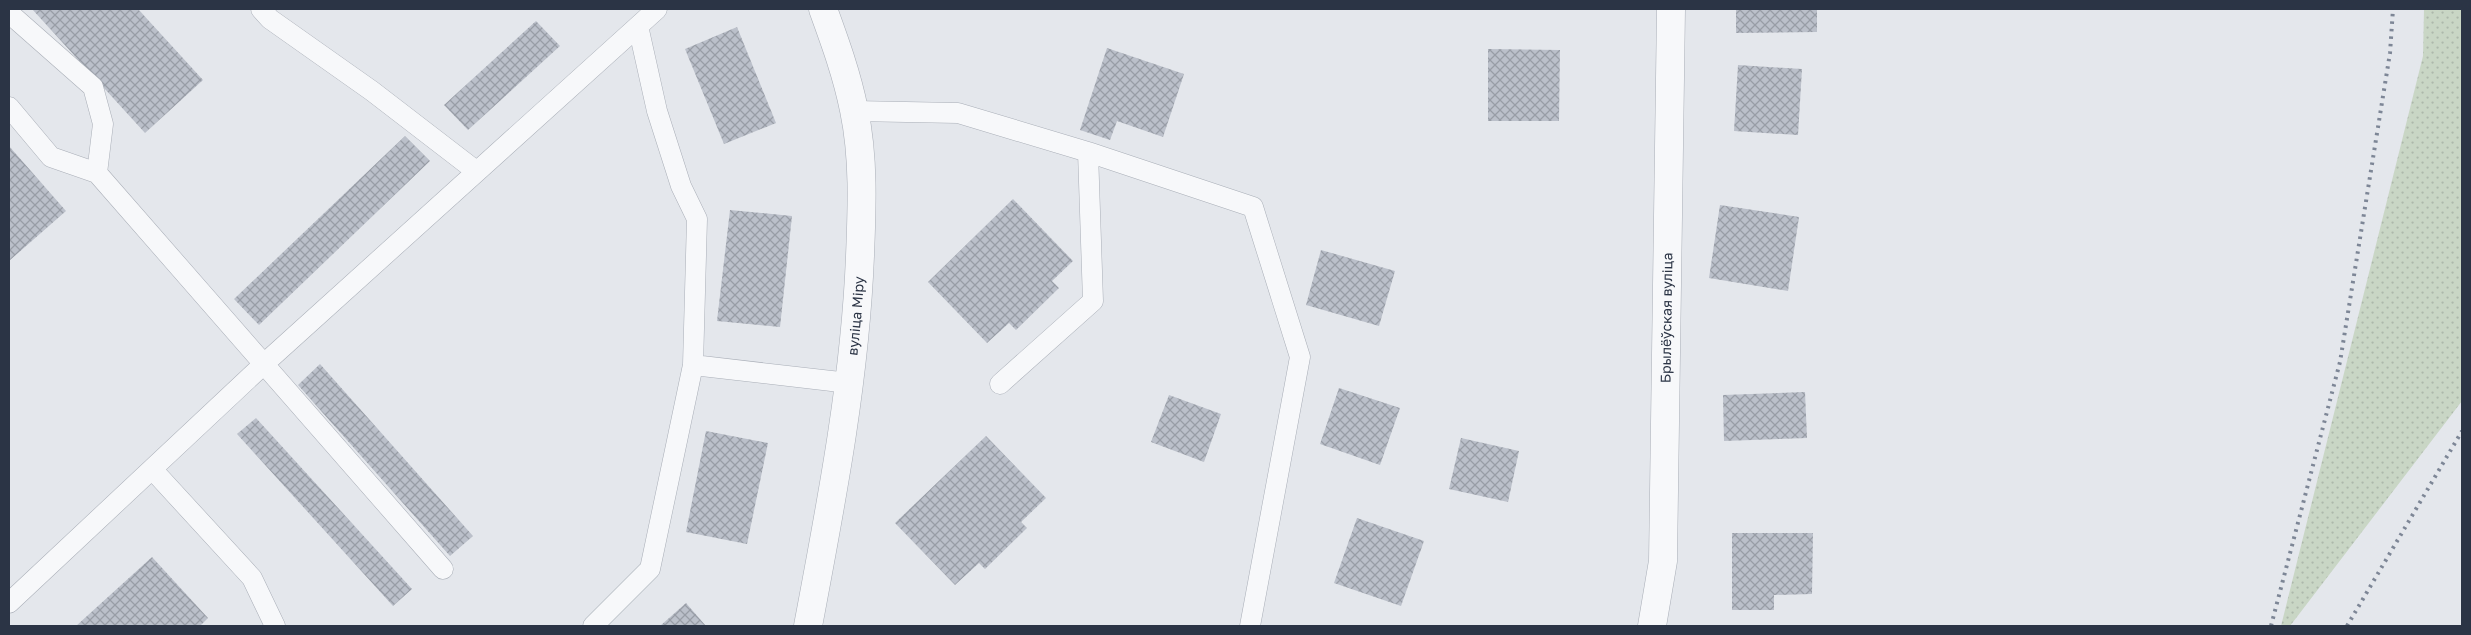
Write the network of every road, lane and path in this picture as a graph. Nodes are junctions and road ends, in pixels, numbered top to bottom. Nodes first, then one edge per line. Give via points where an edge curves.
1 (261, 9) edge
2 (658, 9) edge
3 (823, 9) edge
4 (1671, 9) edge
5 (9, 13) edge
6 (638, 26) junction
7 (9, 107) edge
8 (854, 111) junction
9 (1088, 152) junction
10 (476, 171) junction
11 (97, 173) junction
12 (265, 363) junction
13 (693, 365) junction
14 (849, 383) junction
15 (1000, 384) dead end
16 (152, 469) junction
17 (443, 569) dead end
18 (9, 602) edge
19 (275, 626) edge
20 (593, 626) edge
21 (808, 626) edge
22 (1250, 626) edge
23 (1652, 626) edge

1 - 10 lane via 270,19 372,91
2 - 6 lane
3 - 8 street, вуліца Міру
4 - 23 street, Брылёўская вуліца via 1662,561
5 - 11 lane via 92,88 103,124
6 - 10 lane
6 - 13 lane via 657,112 681,186 697,219
7 - 11 lane via 52,157
8 - 9 lane via 958,113
8 - 14 street, вуліца Міру via 862,177 858,322
9 - 15 lane via 1093,301
9 - 22 lane via 1253,207 1300,357
10 - 12 lane
11 - 12 lane
12 - 16 lane
12 - 17 lane
13 - 14 lane
13 - 20 lane via 650,569
14 - 21 street, вуліца Міру via 837,473
16 - 18 lane
16 - 19 lane via 252,578

